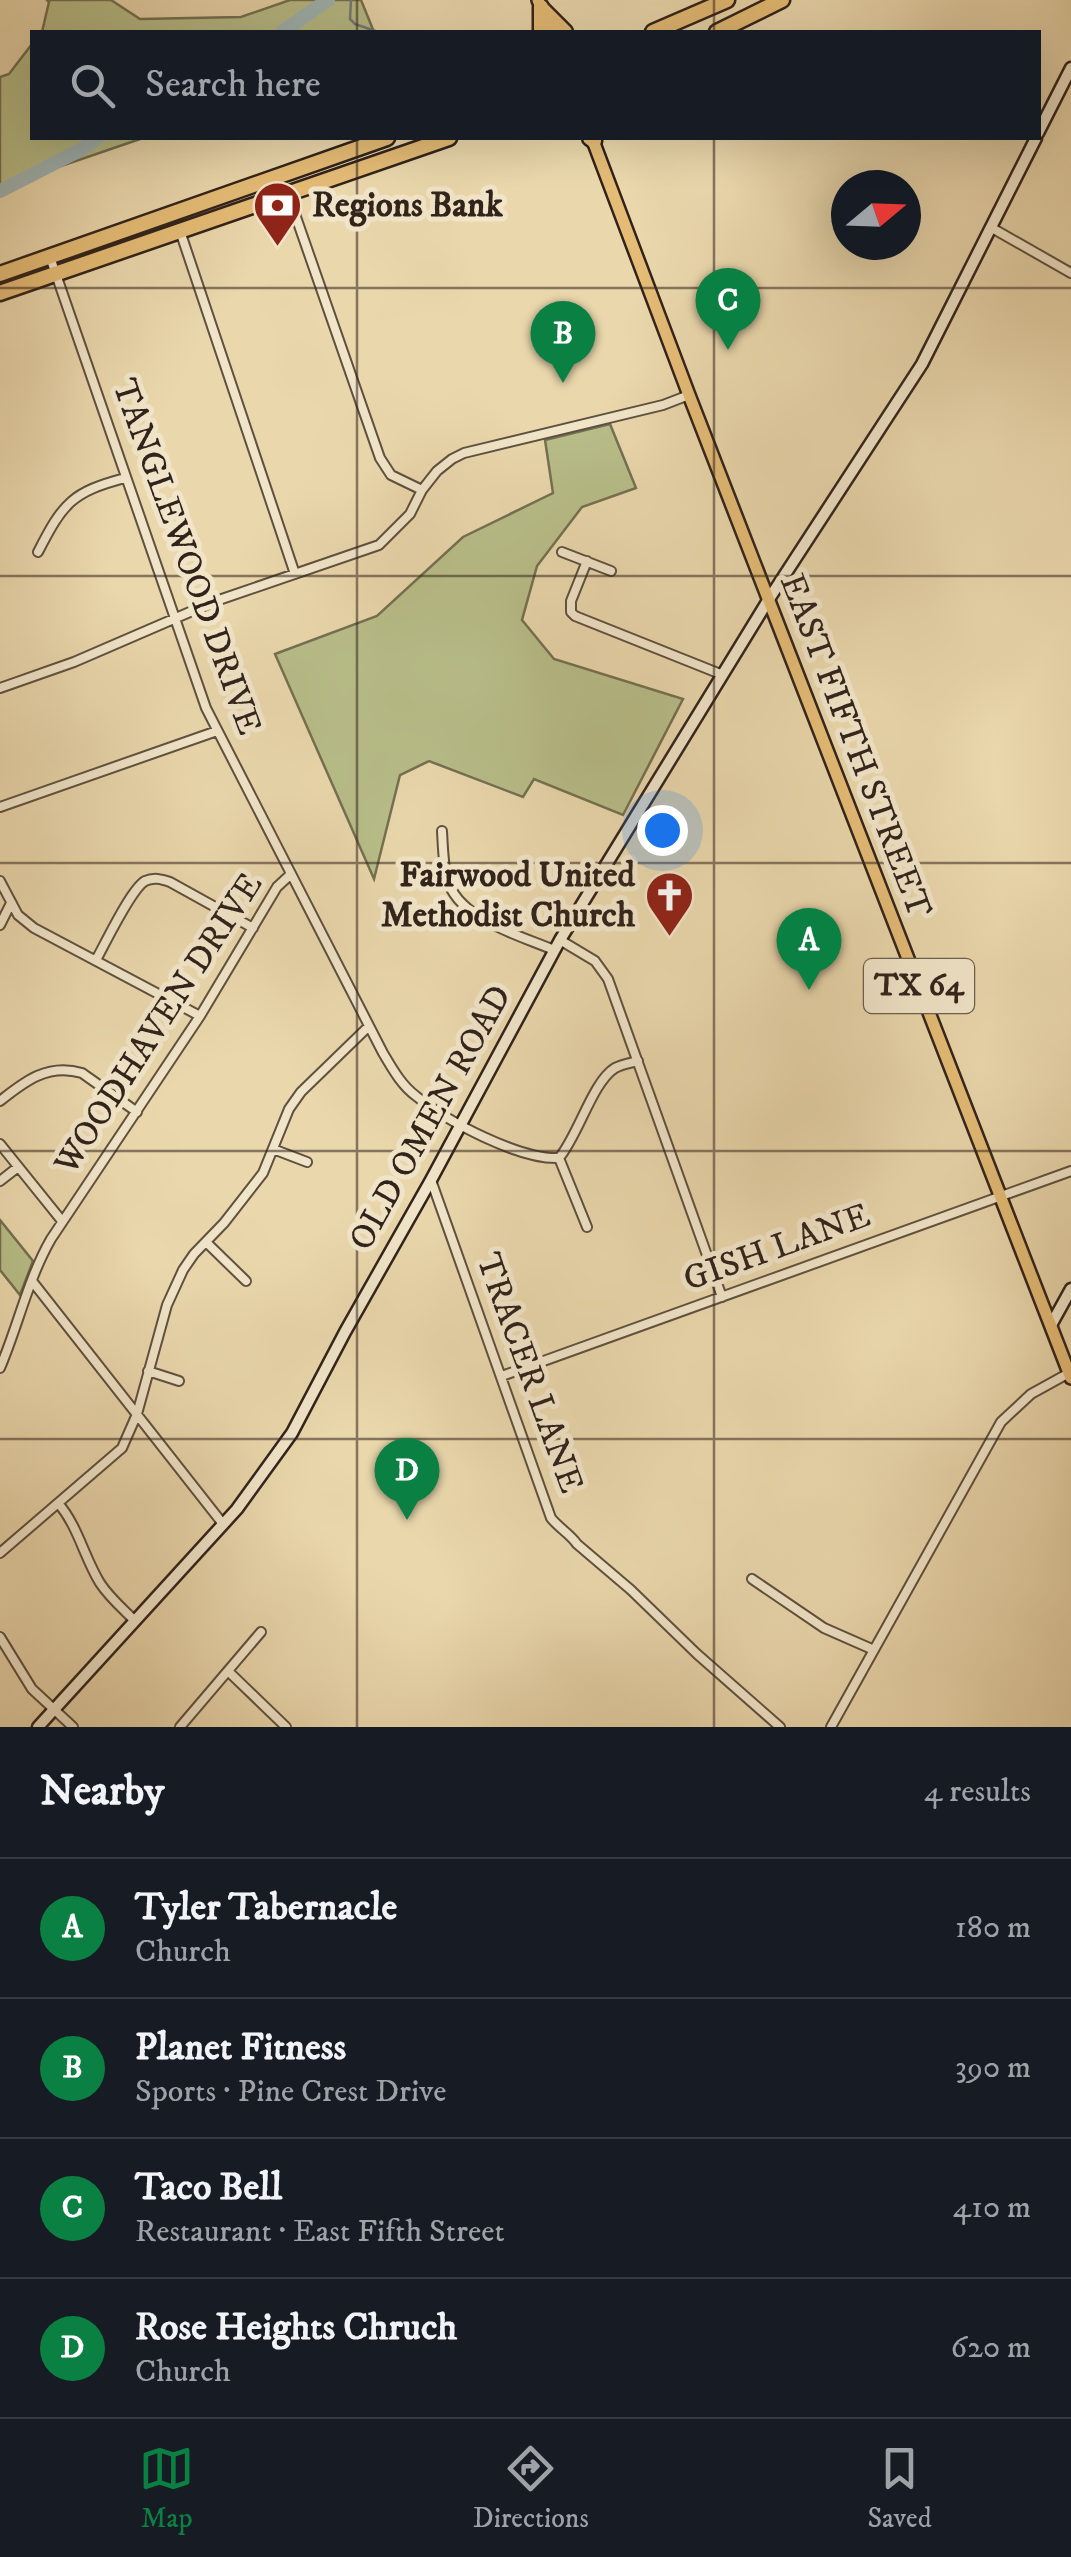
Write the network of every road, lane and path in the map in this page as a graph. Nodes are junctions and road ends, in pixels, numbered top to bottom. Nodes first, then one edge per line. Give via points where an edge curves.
1 (727, 0) edge
2 (782, 0) edge
3 (540, 5) edge
4 (541, 30) edge
5 (550, 30) edge
6 (564, 30) edge
7 (658, 30) edge
8 (721, 30) edge
9 (1071, 68) edge
10 (1041, 130) edge
11 (381, 140) edge
12 (443, 140) edge
13 (593, 140) edge
14 (1036, 140) edge
15 (320, 162) junction
16 (288, 194) junction
17 (992, 228) junction
18 (180, 232) junction
19 (50, 256) junction
20 (55, 273) junction
21 (1071, 273) edge
22 (0, 274) edge
23 (0, 293) edge
24 (690, 395) junction
25 (125, 478) junction
26 (422, 490) junction
27 (38, 552) dead end
28 (562, 552) dead end
29 (587, 562) junction
30 (611, 570) dead end
31 (295, 574) junction
32 (769, 599) junction
33 (174, 617) junction
34 (724, 674) junction
35 (0, 688) edge
36 (217, 731) junction
37 (0, 807) edge
38 (442, 831) dead end
39 (291, 874) junction
40 (0, 881) edge
41 (11, 904) junction
42 (0, 924) edge
43 (253, 928) junction
44 (557, 945) junction
45 (96, 960) junction
46 (200, 1016) junction
47 (369, 1026) junction
48 (638, 1060) junction
49 (0, 1101) edge
50 (137, 1112) junction
51 (458, 1125) junction
52 (0, 1144) edge
53 (273, 1149) junction
54 (559, 1158) junction
55 (308, 1162) dead end
56 (18, 1167) junction
57 (1071, 1171) edge
58 (431, 1180) junction
59 (0, 1182) edge
60 (1001, 1196) junction
61 (62, 1221) junction
62 (587, 1227) dead end
63 (206, 1242) junction
64 (32, 1281) junction
65 (246, 1281) dead end
66 (1071, 1289) edge
67 (722, 1297) junction
68 (1051, 1325) junction
69 (0, 1367) edge
70 (148, 1371) junction
71 (1070, 1375) edge
72 (502, 1376) junction
73 (179, 1381) dead end
74 (136, 1414) junction
75 (58, 1502) junction
76 (223, 1524) junction
77 (0, 1553) edge
78 (752, 1579) dead end
79 (134, 1620) junction
80 (261, 1632) dead end
81 (0, 1637) edge
82 (874, 1650) junction
83 (229, 1672) junction
84 (54, 1710) junction
85 (38, 1727) edge
86 (73, 1727) edge
87 (180, 1727) edge
88 (286, 1727) edge
89 (780, 1727) edge
90 (831, 1727) edge

1 - 7 highway
2 - 8 highway
3 - 4 highway
3 - 5 main road
3 - 6 highway
9 - 10 street, OLD OMEN ROAD
11 - 15 highway
12 - 16 highway
13 - 24 main road, EAST FIFTH STREET / TX 64
14 - 17 street, OLD OMEN ROAD
15 - 16 highway via 316,171 286,183
15 - 19 highway
16 - 18 highway
16 - 26 street via 380,458 391,475
17 - 21 street
17 - 32 street, OLD OMEN ROAD via 922,364
18 - 20 highway
18 - 31 street
19 - 20 street, TANGLEWOOD DRIVE
19 - 22 highway
20 - 23 highway
20 - 25 street, TANGLEWOOD DRIVE
24 - 26 street via 470,451 441,467
24 - 32 main road, EAST FIFTH STREET / TX 64
25 - 27 street via 78,495
25 - 33 street, TANGLEWOOD DRIVE
26 - 31 street via 410,514 379,545
28 - 29 street
29 - 30 street
29 - 34 street via 571,601 575,616
31 - 33 street
32 - 34 street, OLD OMEN ROAD
32 - 60 main road, EAST FIFTH STREET / TX 64
33 - 35 street
33 - 36 street, TANGLEWOOD DRIVE
34 - 44 street, OLD OMEN ROAD
36 - 37 street
36 - 39 street, TANGLEWOOD DRIVE
38 - 44 street via 446,876 464,908
39 - 43 street, WOODHAVEN DRIVE
39 - 47 street, TANGLEWOOD DRIVE
40 - 41 street
41 - 42 street
41 - 45 street via 34,928
43 - 45 street via 156,878 134,892
43 - 46 street, WOODHAVEN DRIVE
44 - 48 street via 602,968
44 - 51 street, OLD OMEN ROAD
45 - 46 street
46 - 50 street, WOODHAVEN DRIVE
47 - 51 street, TANGLEWOOD DRIVE via 414,1096
47 - 53 street via 300,1092
48 - 54 street via 605,1076
48 - 67 street
49 - 50 street via 36,1074 72,1070
50 - 61 street, WOODHAVEN DRIVE
51 - 54 street, TANGLEWOOD DRIVE via 541,1158
51 - 58 street, OLD OMEN ROAD
52 - 56 street
53 - 55 street
53 - 63 street via 263,1173
54 - 62 street
56 - 59 street
56 - 61 street
57 - 60 street, GISH LANE
58 - 72 street, TRACER LANE
58 - 76 street, OLD OMEN ROAD via 292,1433
60 - 67 street, GISH LANE
60 - 68 main road, EAST FIFTH STREET / TX 64
61 - 64 street, WOODHAVEN DRIVE
63 - 65 street
63 - 70 street via 174,1287
64 - 69 street, WOODHAVEN DRIVE
64 - 74 street
66 - 68 street
67 - 72 street, GISH LANE
68 - 71 main road, EAST FIFTH STREET / TX 64
70 - 73 street
70 - 74 street
71 - 82 street via 1031,1394 1001,1422
72 - 89 street, TRACER LANE via 551,1518
74 - 75 street via 122,1448
74 - 76 street
75 - 77 street
75 - 79 street via 100,1583
76 - 79 street, OLD OMEN ROAD
78 - 82 street via 824,1628
79 - 84 street, OLD OMEN ROAD
80 - 83 street
81 - 84 street via 32,1689
82 - 90 street
83 - 87 street
83 - 88 street
84 - 85 street, OLD OMEN ROAD
84 - 86 street

